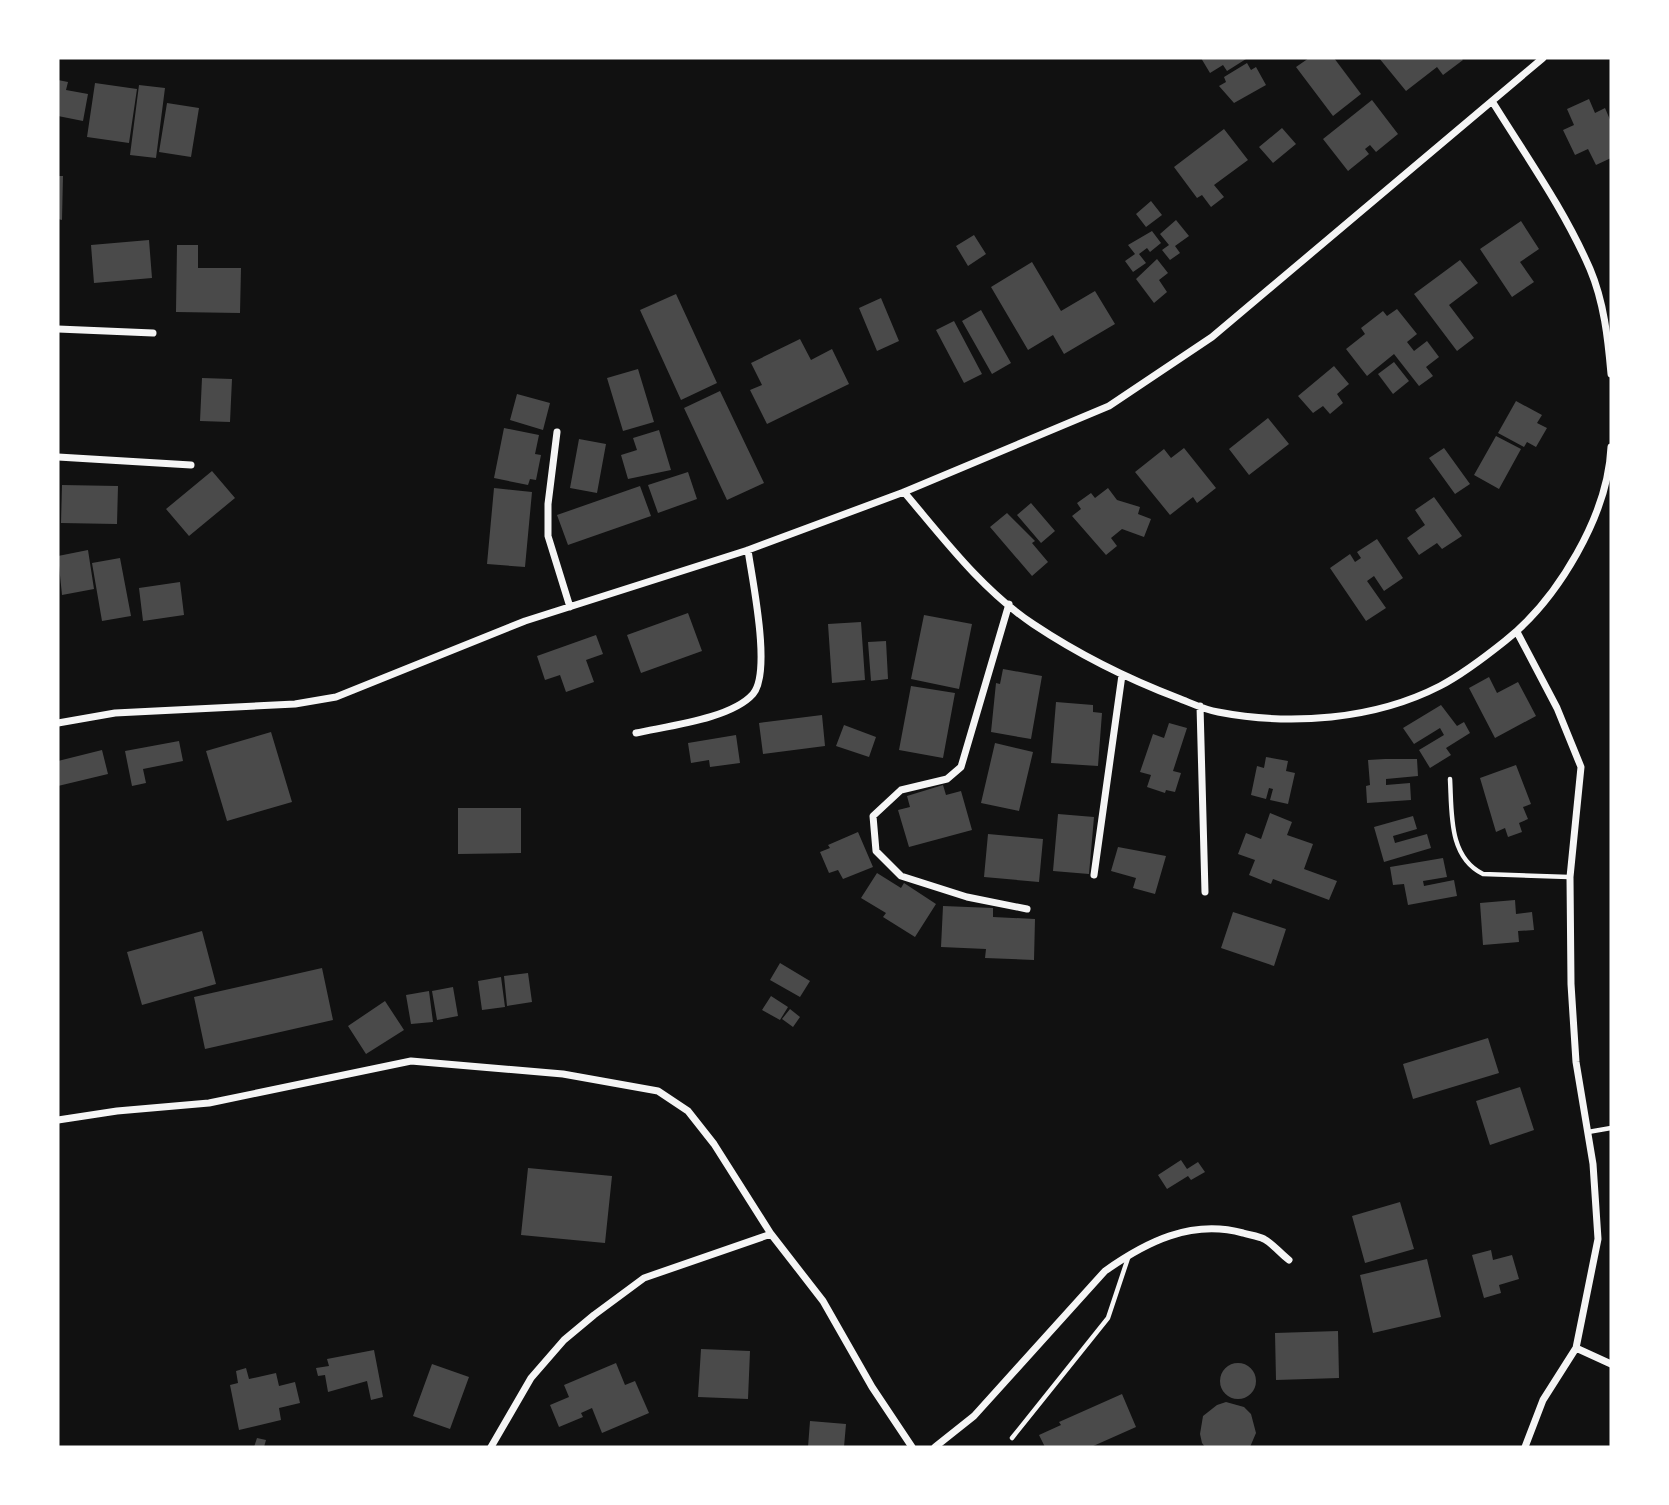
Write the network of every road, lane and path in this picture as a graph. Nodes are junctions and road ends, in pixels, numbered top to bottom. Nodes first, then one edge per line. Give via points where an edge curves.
1 (1543, 58) edge
2 (1492, 101) junction
3 (58, 329) edge
4 (153, 332) dead end
5 (1611, 374) edge
6 (557, 432) dead end
7 (1611, 447) edge
8 (58, 457) edge
9 (191, 465) dead end
10 (1610, 480) edge
11 (904, 492) junction
12 (748, 550) junction
13 (1009, 604) junction
14 (570, 607) junction
15 (1517, 632) junction
16 (1122, 675) junction
17 (1199, 706) junction
18 (58, 723) edge
19 (636, 733) dead end
20 (1450, 779) dead end
21 (1094, 875) dead end
22 (1570, 877) junction
23 (1205, 892) dead end
24 (1027, 909) dead end
25 (58, 1120) edge
26 (1611, 1128) edge
27 (1587, 1132) junction
28 (771, 1234) junction
29 (1129, 1254) junction
30 (1289, 1260) dead end
31 (1576, 1348) junction
32 (1611, 1364) edge
33 (1012, 1438) dead end
34 (491, 1447) edge
35 (912, 1447) edge
36 (934, 1447) edge
37 (1525, 1447) edge

1 - 2 street
2 - 5 street via 1560,209 1591,271 1607,329
2 - 11 street via 1294,271 1147,382 1109,406
3 - 4 street
6 - 14 street via 548,536
7 - 10 street
8 - 9 street
10 - 15 street via 1576,557
11 - 12 street
11 - 13 street via 957,554
12 - 14 street
12 - 19 street via 760,640 760,680 752,694 725,712
13 - 16 street via 1032,624
13 - 24 street via 961,767 947,779 901,790 873,816 876,850 901,876 967,897
14 - 18 street via 336,697 295,704 115,713
15 - 17 street via 1439,686 1394,703 1316,720 1217,712
15 - 22 street via 1558,708 1581,767
16 - 17 street
16 - 21 street
17 - 23 street
20 - 22 lane via 1453,827 1460,853 1473,869 1483,874
22 - 27 street via 1576,1062
25 - 28 street via 209,1103 411,1061 563,1074 658,1091 688,1111
26 - 27 lane
27 - 31 street via 1598,1239
28 - 34 street via 643,1278 614,1300 564,1340 531,1378
28 - 35 street via 822,1301
29 - 30 street via 1161,1238 1221,1227 1263,1238
29 - 33 lane via 1108,1318
29 - 36 street via 1097,1279 974,1416
31 - 32 street
31 - 37 street via 1543,1400

